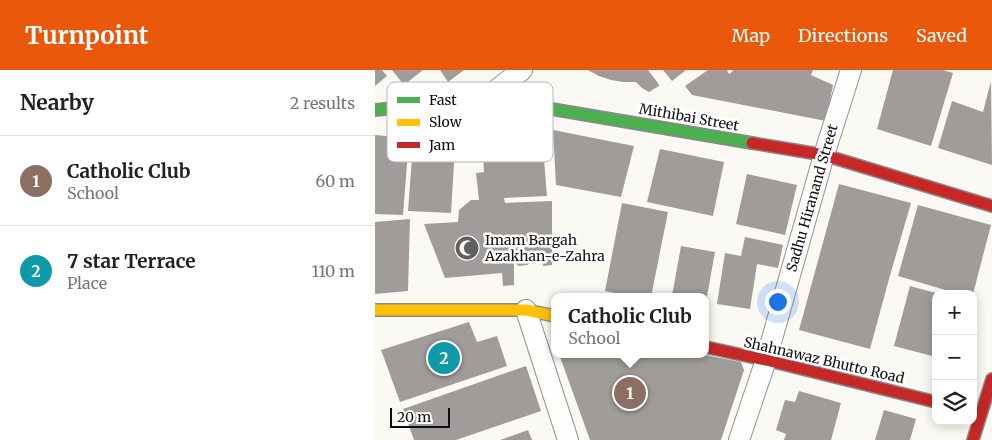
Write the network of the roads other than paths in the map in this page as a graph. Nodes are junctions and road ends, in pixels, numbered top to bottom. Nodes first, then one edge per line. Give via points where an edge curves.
1 (522, 70) edge
2 (851, 70) edge
3 (507, 82) edge
4 (553, 109) edge
5 (824, 155) junction
6 (992, 206) edge
7 (375, 310) edge
8 (526, 310) junction
9 (551, 315) edge
10 (709, 348) edge
11 (765, 360) junction
12 (992, 380) edge
13 (932, 401) edge
14 (977, 412) edge
15 (975, 425) edge
16 (568, 440) edge
17 (739, 440) edge
18 (973, 440) edge

1 - 3 street
2 - 5 street, Sadhu Hiranand Street
4 - 5 main road, Mithibai Street
5 - 6 main road, Mithibai Street
5 - 11 street, Sadhu Hiranand Street
7 - 8 main road
8 - 9 main road
8 - 16 street
10 - 11 main road, Shahnawaz Bhutto Road
11 - 13 main road, Shahnawaz Bhutto Road
11 - 17 street, Sadhu Hiranand Street
12 - 14 main road
15 - 18 main road

